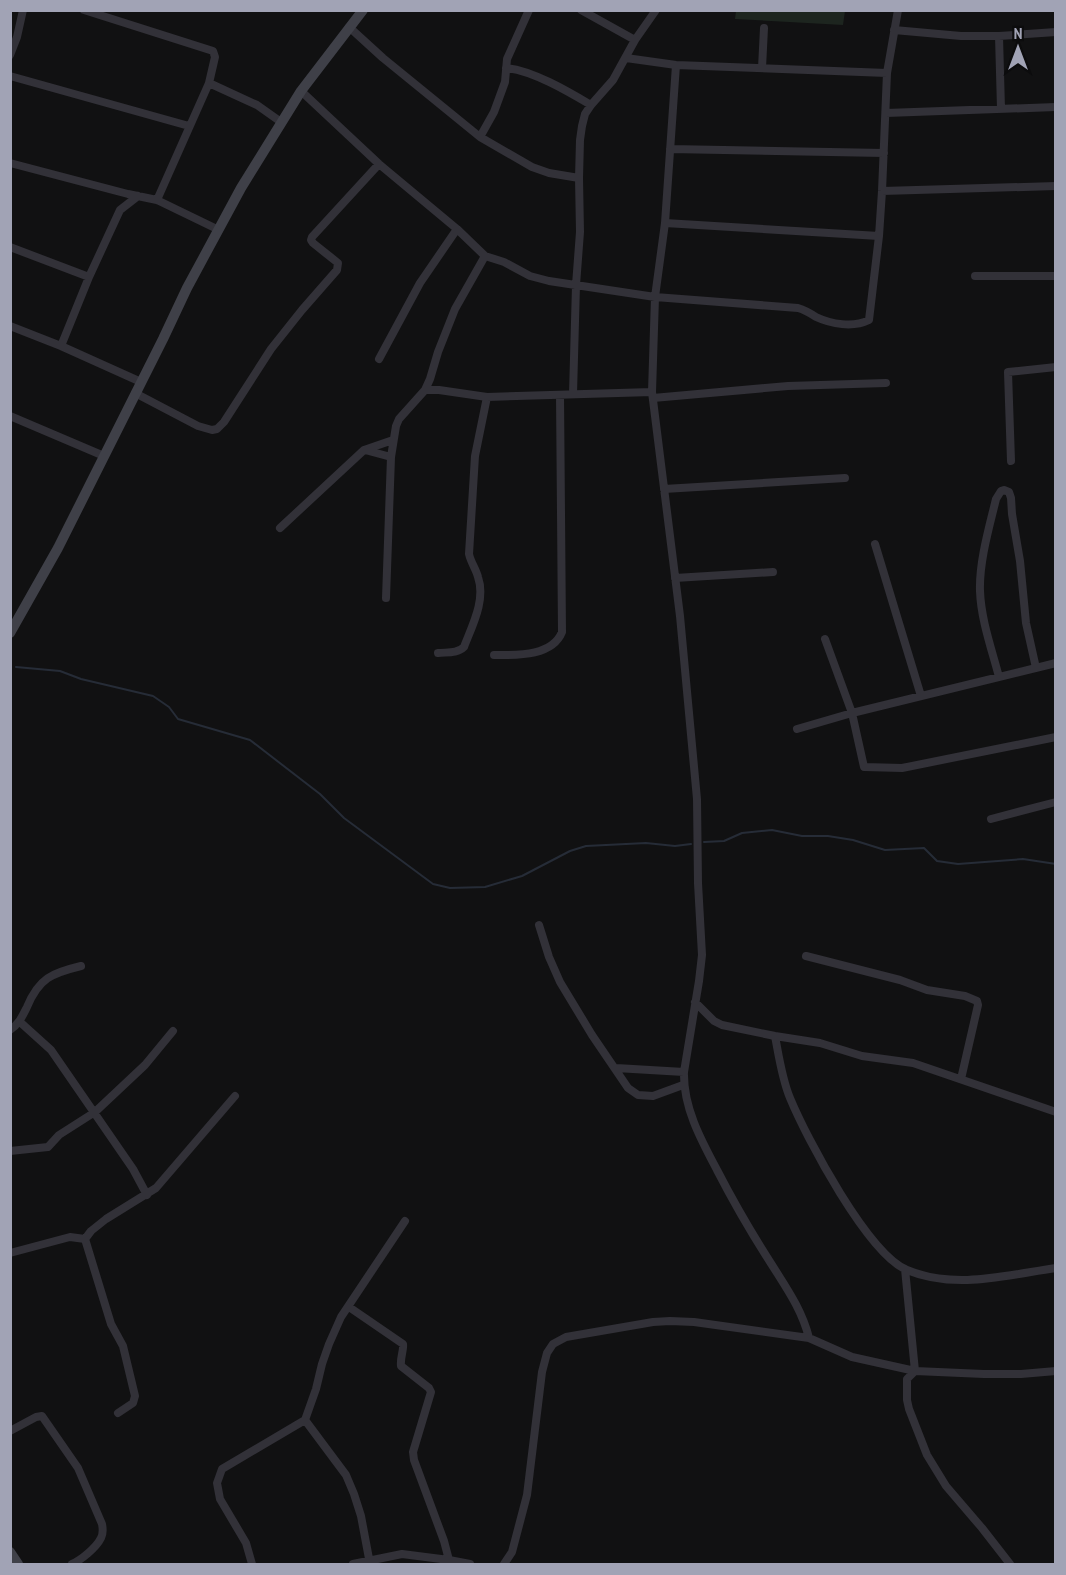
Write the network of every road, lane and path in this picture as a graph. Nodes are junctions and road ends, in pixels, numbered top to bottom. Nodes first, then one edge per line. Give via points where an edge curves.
1 (23, 10) edge
2 (84, 10) edge
3 (363, 10) edge
4 (529, 10) edge
5 (581, 10) edge
6 (656, 10) edge
7 (898, 10) edge
8 (99, 12) edge
9 (349, 27) junction
10 (764, 28) dead end
11 (894, 30) junction
12 (1056, 32) edge
13 (999, 36) junction
14 (635, 40) junction
15 (10, 55) edge
16 (626, 58) junction
17 (676, 65) junction
18 (506, 68) junction
19 (762, 68) junction
20 (887, 73) junction
21 (10, 76) edge
22 (209, 83) junction
23 (301, 91) junction
24 (591, 105) junction
25 (1056, 107) edge
26 (1001, 109) junction
27 (886, 113) junction
28 (281, 122) junction
29 (189, 126) junction
30 (480, 137) junction
31 (670, 148) junction
32 (884, 153) junction
33 (10, 163) edge
34 (379, 164) junction
35 (579, 178) junction
36 (1056, 186) edge
37 (117, 191) junction
38 (882, 191) junction
39 (138, 196) junction
40 (157, 200) junction
41 (120, 210) junction
42 (665, 223) junction
43 (457, 229) junction
44 (219, 230) junction
45 (879, 236) junction
46 (10, 247) edge
47 (485, 256) junction
48 (975, 276) dead end
49 (1056, 276) edge
50 (89, 277) junction
51 (576, 285) junction
52 (655, 297) junction
53 (10, 326) edge
54 (61, 346) junction
55 (380, 359) dead end
56 (1056, 367) edge
57 (430, 379) junction
58 (141, 382) junction
59 (886, 383) dead end
60 (425, 390) junction
61 (440, 390) junction
62 (135, 393) junction
63 (573, 394) junction
64 (560, 395) junction
65 (653, 395) junction
66 (487, 397) junction
67 (11, 418) edge
68 (393, 440) junction
69 (364, 450) junction
70 (104, 456) junction
71 (391, 457) junction
72 (1011, 461) dead end
73 (845, 478) dead end
74 (664, 489) junction
75 (280, 528) dead end
76 (875, 544) dead end
77 (772, 572) dead end
78 (675, 578) junction
79 (386, 598) dead end
80 (10, 633) edge
81 (825, 639) dead end
82 (438, 653) dead end
83 (494, 655) dead end
84 (1056, 663) edge
85 (1036, 668) junction
86 (999, 678) junction
87 (921, 696) junction
88 (852, 713) junction
89 (797, 729) dead end
90 (1056, 737) edge
91 (1056, 802) edge
92 (991, 819) dead end
93 (539, 925) dead end
94 (806, 956) dead end
95 (81, 966) dead end
96 (695, 1002) junction
97 (20, 1022) junction
98 (10, 1030) edge
99 (173, 1031) dead end
100 (775, 1036) junction
101 (616, 1068) junction
102 (684, 1072) junction
103 (961, 1079) junction
104 (684, 1085) junction
105 (235, 1096) dead end
106 (95, 1112) junction
107 (1056, 1112) edge
108 (10, 1150) edge
109 (147, 1195) junction
110 (405, 1221) dead end
111 (85, 1239) junction
112 (10, 1253) edge
113 (1056, 1268) edge
114 (905, 1269) junction
115 (349, 1307) junction
116 (809, 1338) junction
117 (915, 1371) junction
118 (1056, 1371) edge
119 (118, 1413) dead end
120 (305, 1420) junction
121 (10, 1431) edge
122 (10, 1552) edge
123 (449, 1560) junction
124 (369, 1562) edge
125 (18, 1564) edge
126 (72, 1564) edge
127 (252, 1564) edge
128 (352, 1564) edge
129 (470, 1564) edge
130 (504, 1564) edge
131 (1010, 1564) edge

1 - 15 street
2 - 8 street
3 - 9 street
4 - 18 street
5 - 14 street
6 - 14 street
7 - 11 street
8 - 22 street via 213,51
9 - 23 street
9 - 30 street
10 - 19 street
11 - 13 street
11 - 20 street
12 - 13 street
13 - 26 street
14 - 16 street
16 - 17 street
16 - 24 street
17 - 19 street
17 - 31 street
18 - 24 street via 533,75
18 - 30 street via 495,112
19 - 20 street
20 - 27 street
21 - 29 street
22 - 28 street via 257,105
22 - 29 street
23 - 28 street
23 - 34 street
24 - 35 street via 582,126
25 - 26 street
26 - 27 street
27 - 32 street
28 - 44 street
29 - 40 street
30 - 35 street via 532,167
31 - 32 street
31 - 42 street
32 - 38 street
33 - 37 street
34 - 43 street
34 - 62 street via 312,237 313,243 338,263 337,270 271,349 224,422 212,430 198,426
35 - 51 street
36 - 38 street
37 - 39 street
37 - 41 street
38 - 45 street
39 - 40 street
39 - 41 street
40 - 44 street
41 - 50 street
42 - 45 street
42 - 52 street
43 - 47 street
43 - 55 street via 420,284
44 - 58 street
45 - 52 street via 869,320 860,323 831,322 798,308
46 - 50 street
47 - 51 street via 530,276
47 - 57 street via 454,309
48 - 49 street
50 - 54 street
51 - 52 street
51 - 63 street
52 - 65 street
53 - 54 street
54 - 58 street
56 - 72 street via 1008,372
57 - 60 street
57 - 61 street
58 - 62 street
59 - 65 street
60 - 61 street
60 - 68 street via 399,419
61 - 66 street
62 - 70 street
63 - 64 street
63 - 65 street
64 - 66 street
64 - 83 street via 562,632 559,639 540,650
65 - 74 street
66 - 82 street via 475,456 469,554 479,578 479,608 464,647
67 - 70 street
68 - 69 street
68 - 71 street
69 - 71 street
69 - 75 street
70 - 80 street
71 - 79 street
73 - 74 street
74 - 78 street
76 - 87 street
77 - 78 street
78 - 96 street via 697,799 702,955
81 - 88 street
84 - 85 street
85 - 86 street
85 - 86 street via 1026,623 1011,498 1004,490 996,499 980,591
86 - 87 street
87 - 88 street
88 - 89 street
88 - 90 street via 862,764 871,769 902,768
91 - 92 street
93 - 101 street via 560,982
94 - 103 street via 977,1001
95 - 97 street via 44,980 33,991
96 - 100 street via 722,1025
96 - 102 street
97 - 98 street
97 - 106 street via 51,1050
99 - 106 street via 145,1065
100 - 103 street via 913,1063
100 - 114 street via 790,1098 834,1185 873,1240
101 - 102 street
101 - 104 street via 628,1088 638,1095 653,1096
102 - 104 street
103 - 107 street
104 - 116 street via 694,1125 705,1148 796,1304
105 - 109 street
106 - 108 street via 59,1135 48,1147
106 - 109 street
109 - 111 street via 106,1219
110 - 115 street
111 - 112 street via 70,1237
111 - 119 street via 111,1324 123,1346 135,1396 133,1403
113 - 114 street via 957,1281
114 - 117 street
115 - 120 street via 329,1344
115 - 123 street via 403,1344 401,1366 431,1392 413,1452
116 - 117 street via 852,1357
116 - 130 street via 670,1321 588,1332 553,1344 542,1372 522,1518 512,1552
117 - 118 street
117 - 131 street via 907,1379 907,1400 927,1455 946,1486
120 - 124 street via 354,1494
120 - 127 street via 222,1469 216,1483 220,1498 246,1543
121 - 126 street via 42,1416 78,1468 103,1532 87,1554
122 - 125 street
123 - 124 street via 402,1554
123 - 129 street
124 - 128 street

